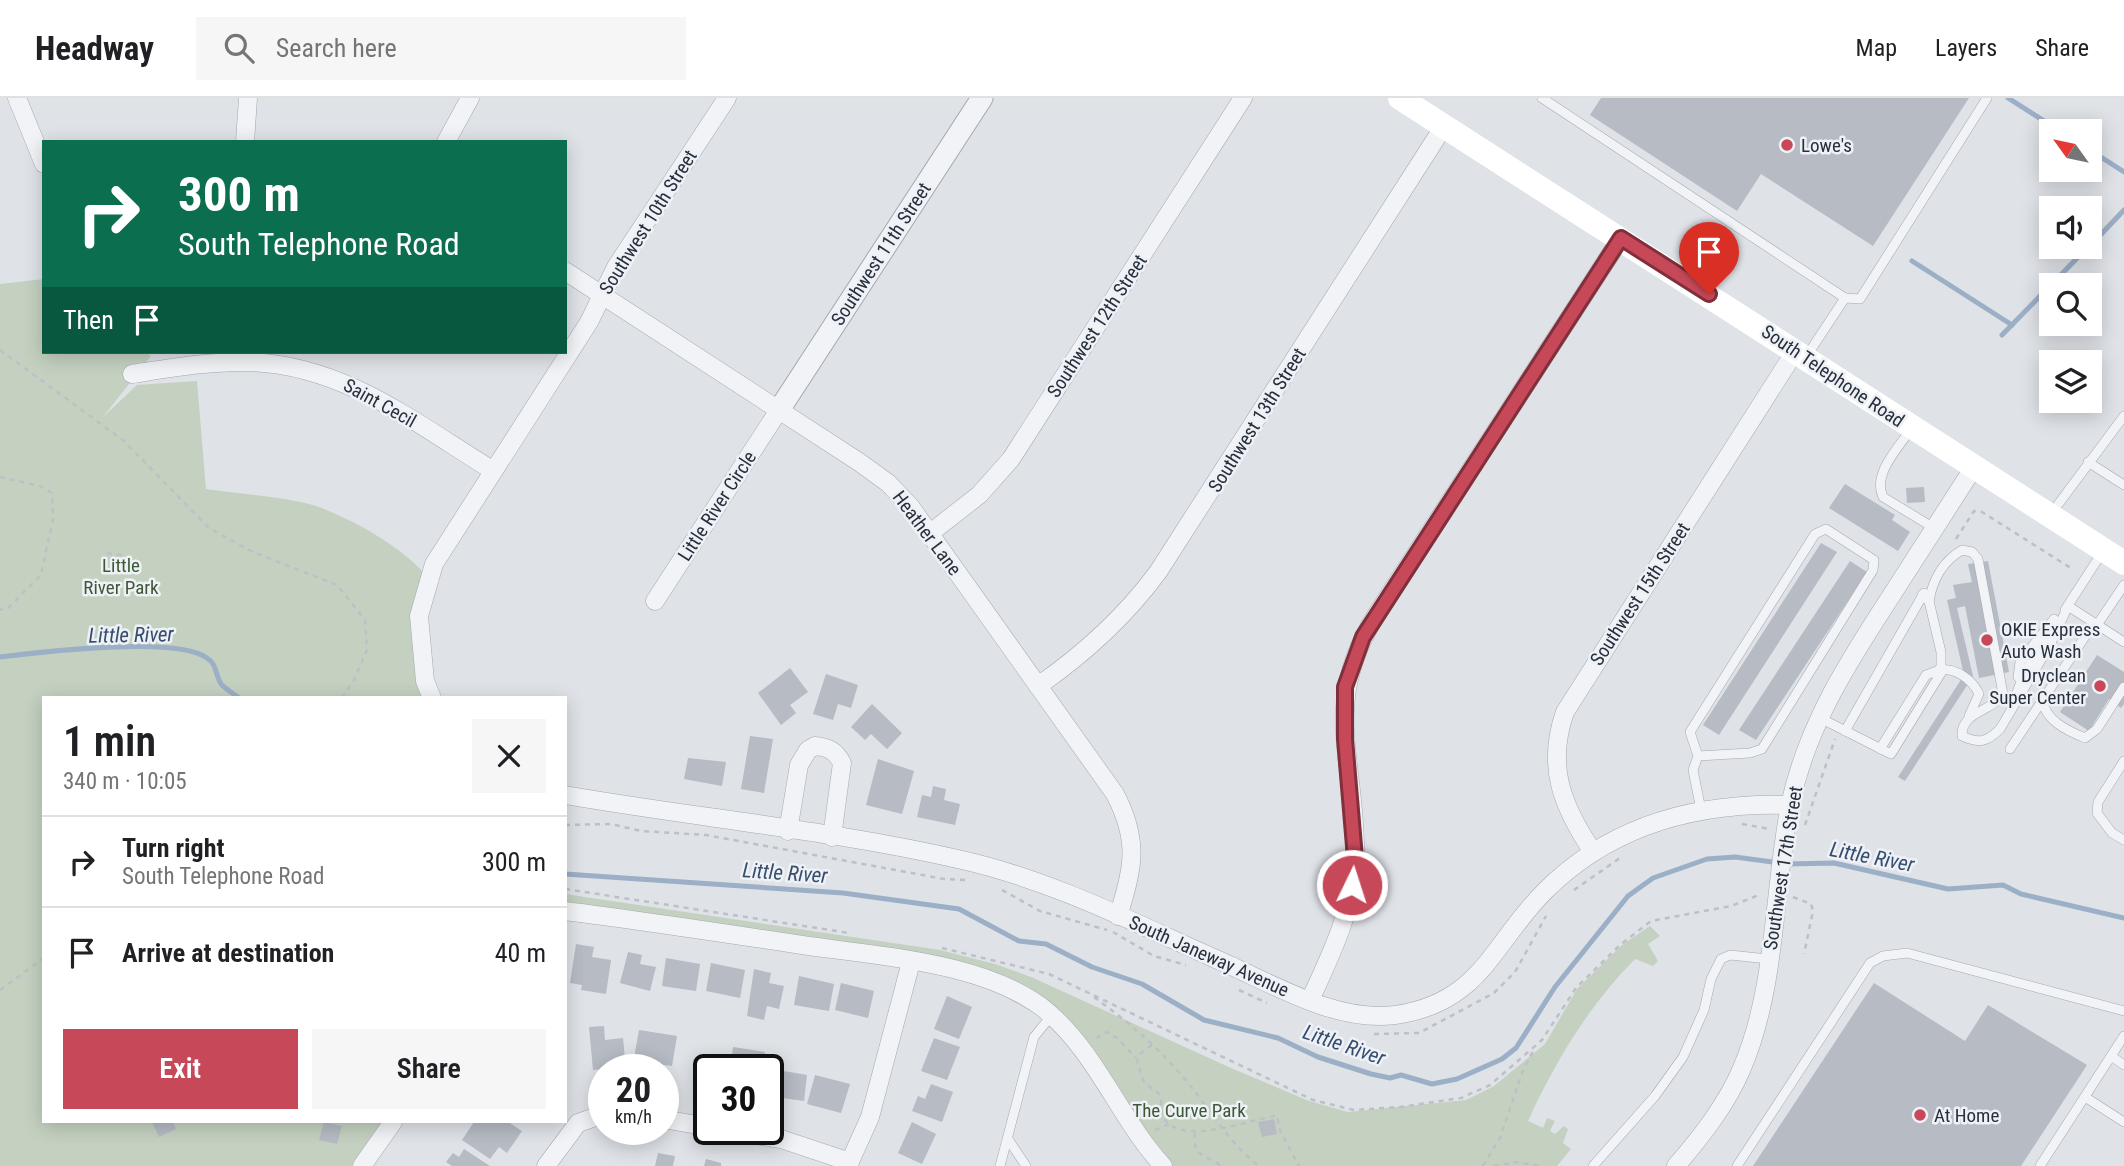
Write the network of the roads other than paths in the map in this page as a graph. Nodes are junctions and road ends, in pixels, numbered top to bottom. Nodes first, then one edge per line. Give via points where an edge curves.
1 (17, 98) edge
2 (248, 98) edge
3 (470, 98) edge
4 (727, 98) edge
5 (982, 98) edge
6 (1243, 98) edge
7 (1400, 98) edge
8 (1542, 98) edge
9 (1987, 98) edge
10 (1444, 126) junction
11 (244, 140) edge
12 (447, 140) edge
13 (42, 159) edge
14 (1621, 238) junction
15 (567, 272) edge
16 (602, 295) junction
17 (1845, 298) junction
18 (1801, 353) junction
19 (132, 374) dead end
20 (779, 410) junction
21 (2124, 416) edge
22 (1912, 428) junction
23 (2088, 462) junction
24 (1974, 467) junction
25 (492, 470) junction
26 (2124, 485) edge
27 (2050, 516) junction
28 (1934, 528) junction
29 (929, 534) junction
30 (2114, 556) edge
31 (2124, 585) edge
32 (1926, 598) junction
33 (655, 601) dead end
34 (2068, 606) junction
35 (2096, 624) junction
36 (2124, 642) edge
37 (1940, 671) junction
38 (1038, 686) junction
39 (2124, 687) edge
40 (431, 696) edge
41 (2043, 700) junction
42 (2009, 715) junction
43 (1818, 717) junction
44 (1968, 718) junction
45 (1845, 731) junction
46 (1880, 749) junction
47 (2010, 749) dead end
48 (1698, 756) junction
49 (2124, 761) edge
50 (567, 795) edge
51 (1790, 804) junction
52 (1701, 810) junction
53 (788, 831) junction
54 (832, 837) junction
55 (2124, 840) edge
56 (1593, 852) junction
57 (567, 911) edge
58 (1118, 916) junction
59 (1768, 960) junction
60 (911, 962) junction
61 (1310, 1000) junction
62 (2124, 1010) edge
63 (1052, 1016) junction
64 (2124, 1036) edge
65 (2111, 1056) junction
66 (2124, 1065) edge
67 (2085, 1097) junction
68 (588, 1120) edge
69 (2124, 1122) edge
70 (392, 1123) edge
71 (1008, 1139) junction
72 (784, 1140) edge
73 (849, 1164) edge
74 (362, 1166) edge
75 (546, 1166) edge
76 (1000, 1166) edge
77 (1026, 1166) edge
78 (1163, 1166) edge
79 (1593, 1166) edge
80 (1676, 1166) edge
81 (1737, 1166) edge
82 (2040, 1166) edge

1 - 13 street
2 - 11 street
3 - 12 street
4 - 16 street, Southwest 10th Street
5 - 20 street, Southwest 11th Street
6 - 29 street, Southwest 12th Street via 1011,459 979,495
7 - 10 main road, South Telephone Road
8 - 17 lane
9 - 17 lane via 1860,299
10 - 14 main road, South Telephone Road
10 - 38 street, Southwest 13th Street via 1158,572 1090,647
14 - 18 main road, South Telephone Road
14 - 61 street via 1354,656 1345,687 1344,718 1354,830 1352,885 1338,937
15 - 16 street, Heather Lane
16 - 20 street, Heather Lane
16 - 25 street, Southwest 10th Street
17 - 18 lane
18 - 22 main road, South Telephone Road
18 - 56 street, Southwest 15th Street via 1566,712 1555,748 1557,772 1562,796
19 - 25 street, Saint Cecil via 236,362 311,371 383,400
20 - 29 street, Heather Lane via 888,483
20 - 33 street, Little River Circle
21 - 23 lane
22 - 24 main road, South Telephone Road
22 - 28 lane via 1880,477 1880,490 1883,497
23 - 26 lane
23 - 27 lane
24 - 27 main road, South Telephone Road
24 - 28 street, Southwest 17th Street
25 - 40 street, Southwest 10th Street via 434,564 419,615 425,681
27 - 30 main road, South Telephone Road
28 - 43 street, Southwest 17th Street
29 - 38 street, Heather Lane
30 - 34 lane
31 - 35 lane
32 - 37 lane via 1941,652
32 - 44 lane via 1952,556 1972,551 1978,559 2003,694 1989,708
32 - 45 lane
34 - 35 lane
34 - 42 lane
34 - 42 lane via 2025,671
35 - 36 lane
35 - 41 lane
37 - 44 lane via 1956,671 1975,684 1979,694
37 - 46 lane via 1926,675
37 - 46 lane via 1891,754
38 - 58 street, Heather Lane via 1126,814 1132,872
39 - 41 lane via 2097,729 2085,738 2049,717
41 - 47 lane
42 - 44 lane via 1989,740 1977,743 1962,736
43 - 45 lane
43 - 51 street, Southwest 17th Street
45 - 46 lane
48 - 48 lane via 1762,749 1873,569 1874,560 1826,529 1815,534 1690,732
48 - 52 lane via 1693,770
49 - 55 lane via 2098,802 2097,813 2112,833
50 - 53 street, South Janeway Avenue
51 - 52 street, South Janeway Avenue
51 - 59 street, Southwest 17th Street
52 - 56 street, South Janeway Avenue via 1657,820
53 - 54 street, South Janeway Avenue
53 - 54 street via 803,757 815,746 824,746 842,763
54 - 58 street, South Janeway Avenue via 965,860
56 - 61 street, South Janeway Avenue via 1546,890 1493,959 1454,995 1414,1011 1376,1017
57 - 60 street
58 - 61 street, South Janeway Avenue
59 - 79 lane via 1721,958 1683,1057
59 - 80 street, Southwest 17th Street via 1757,1027 1742,1069
60 - 63 street via 1016,990
60 - 73 street via 870,1117
62 - 81 lane via 1906,953 1883,956 1870,963
63 - 71 lane via 1034,1037
63 - 78 street via 1078,1042 1136,1135
64 - 65 lane
65 - 66 lane
65 - 67 lane
67 - 69 lane
67 - 82 lane
68 - 75 street via 578,1123
70 - 74 street
71 - 76 lane
71 - 77 lane
72 - 73 street

